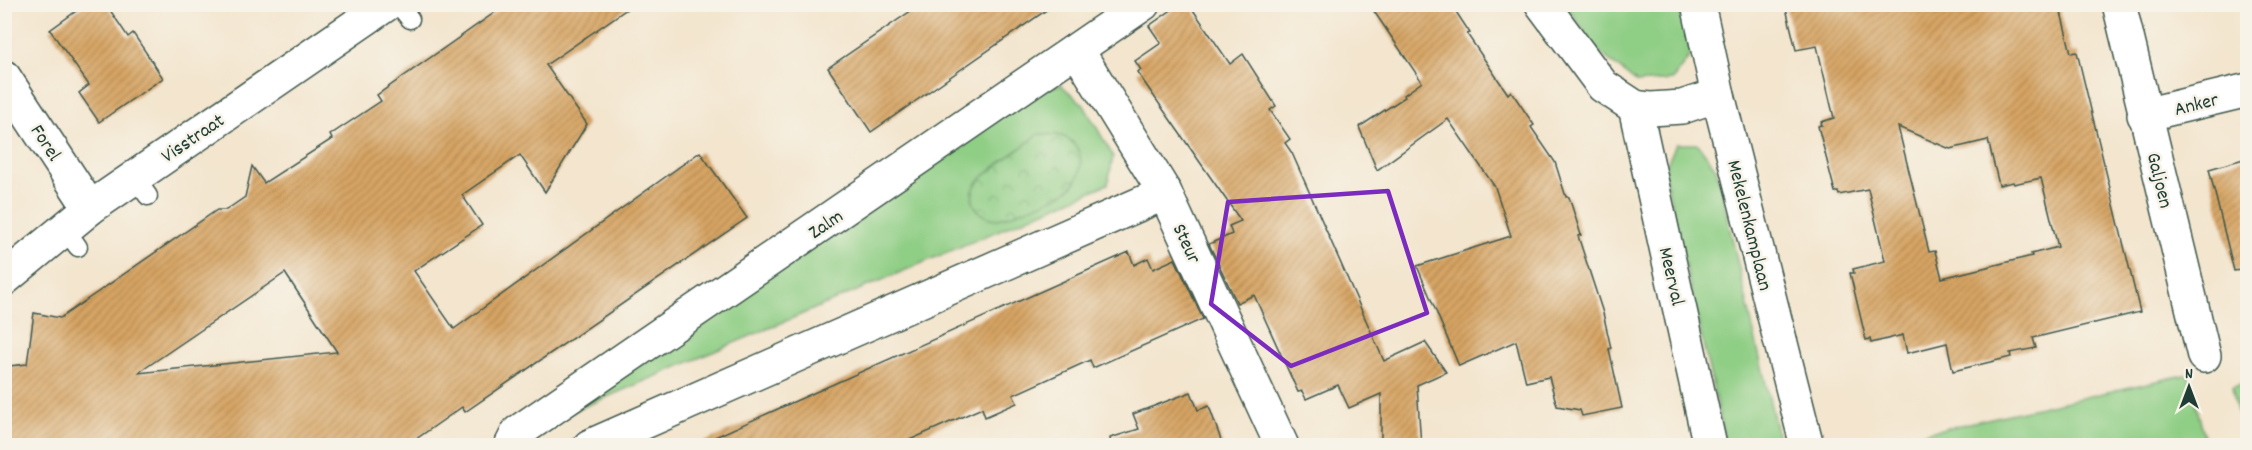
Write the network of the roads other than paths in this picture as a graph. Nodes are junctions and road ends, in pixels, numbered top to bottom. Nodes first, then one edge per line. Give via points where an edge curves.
1 (398, 4) edge
2 (1143, 4) edge
3 (1542, 4) edge
4 (1698, 4) edge
5 (2119, 4) edge
6 (398, 12) edge
7 (1077, 50) junction
8 (4, 77) edge
9 (2247, 90) edge
10 (1718, 95) junction
11 (1635, 107) junction
12 (2145, 115) junction
13 (1165, 193) junction
14 (90, 208) junction
15 (4, 279) edge
16 (2204, 356) dead end
17 (511, 446) edge
18 (590, 446) edge
19 (1282, 446) edge
20 (1710, 446) edge
21 (1808, 446) edge

1 - 6 lane
2 - 7 street, Zalm
3 - 11 street via 1603,86
4 - 10 street, Mekelenkamplaan
5 - 12 street, Galjoen
6 - 14 street, Visstraat via 141,187
7 - 13 street, Steur
7 - 17 street, Zalm via 518,432
8 - 14 street, Forel
9 - 12 street, Anker
10 - 11 street via 1682,107
10 - 21 street, Mekelenkamplaan
11 - 20 street, Meerval
12 - 16 street, Galjoen
13 - 18 street
13 - 19 street, Steur
14 - 15 street, Visstraat via 71,238

